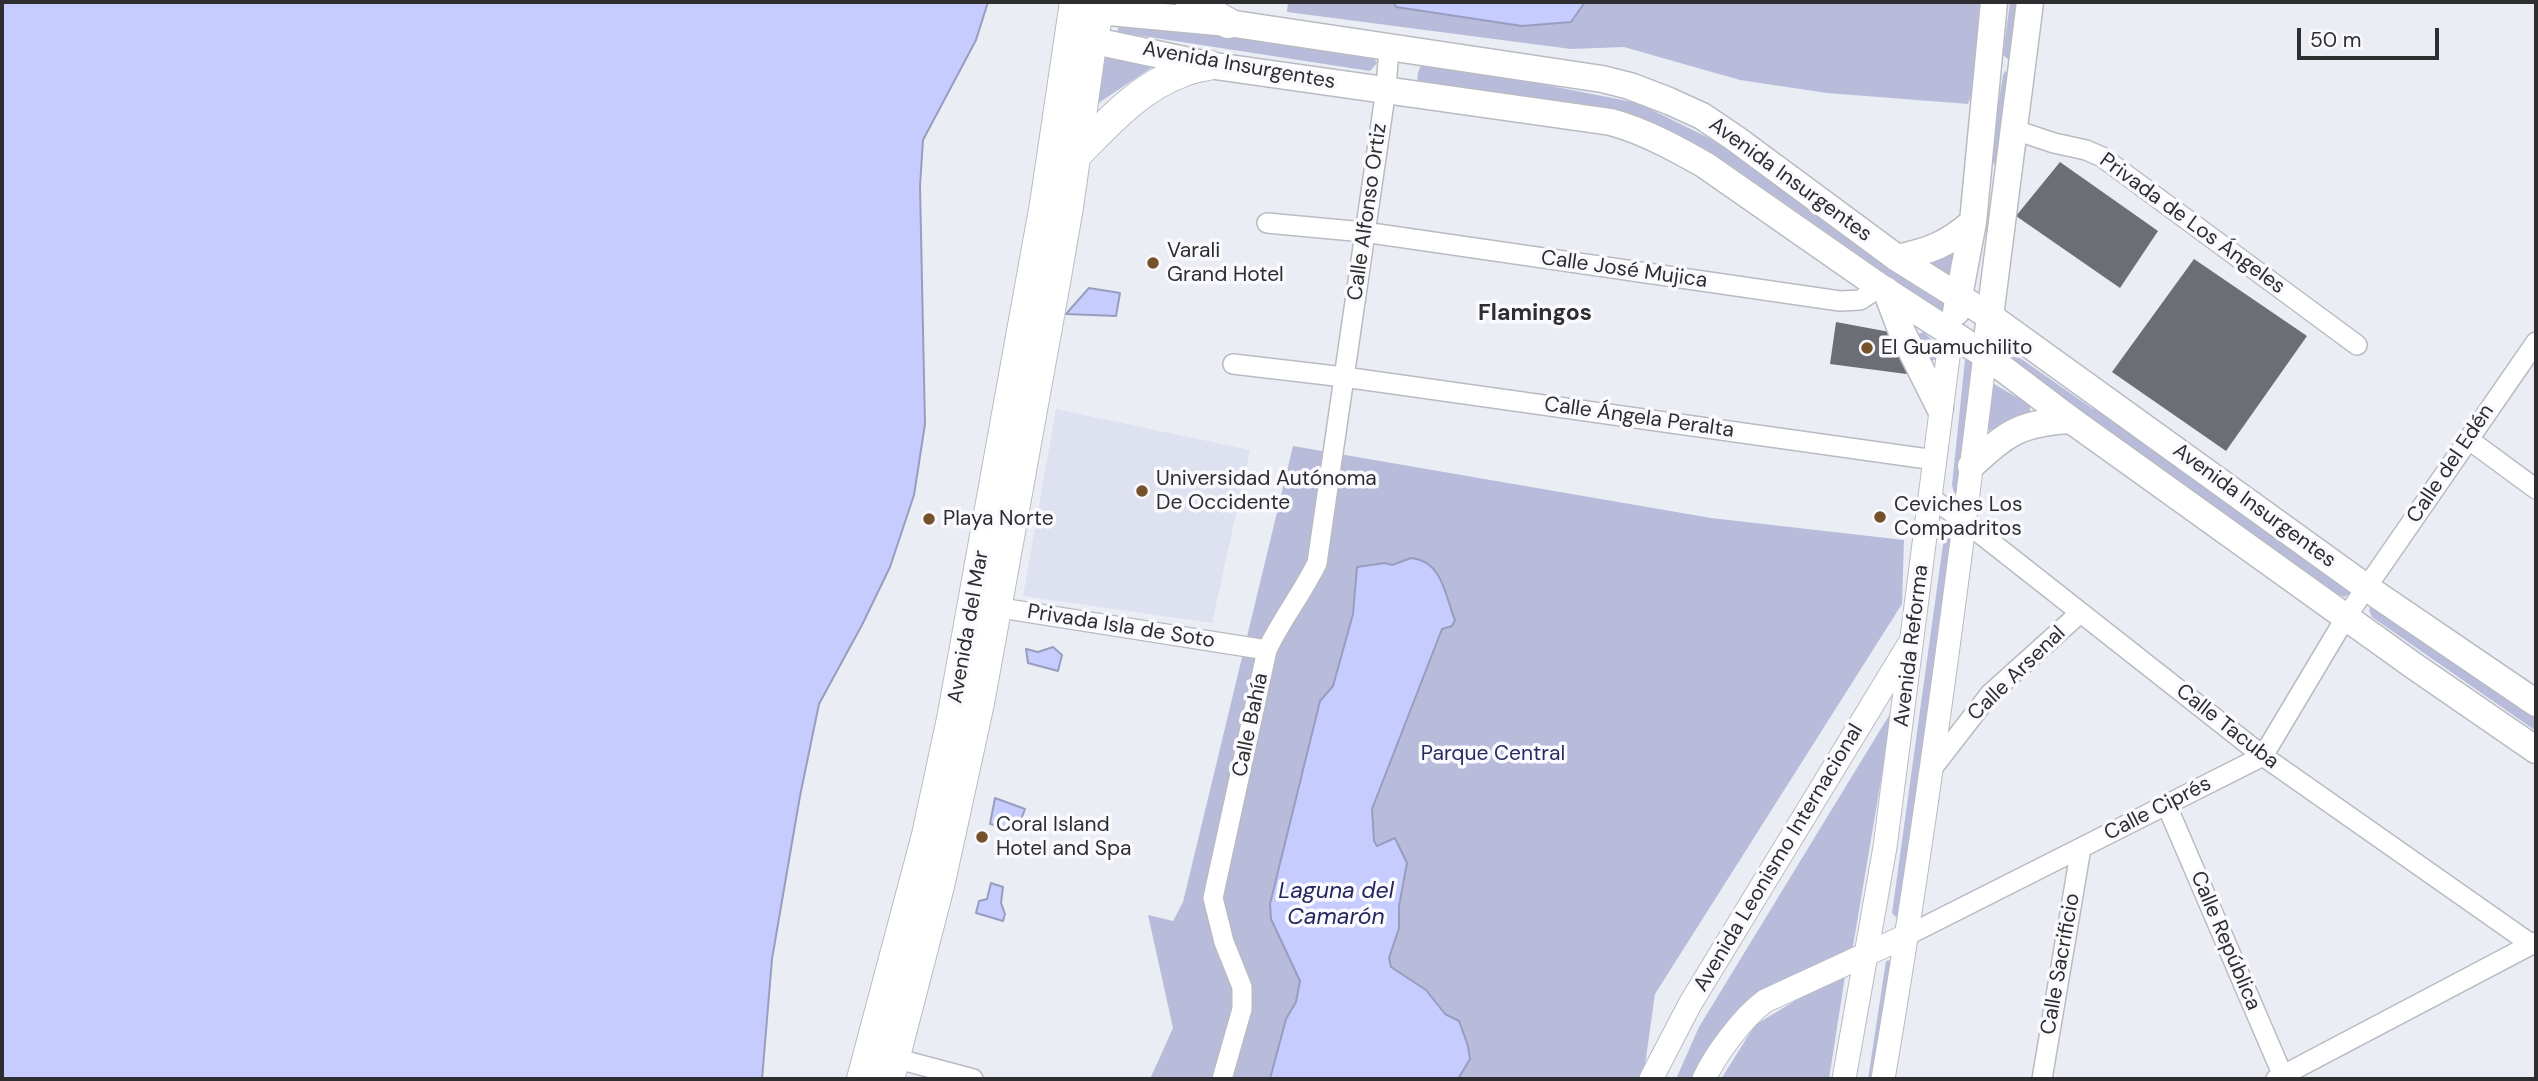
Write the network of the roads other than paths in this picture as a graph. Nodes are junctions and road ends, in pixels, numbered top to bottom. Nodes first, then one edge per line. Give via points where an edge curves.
1 (1191, 2) edge
2 (1994, 2) edge
3 (2030, 2) edge
4 (1085, 16) edge
5 (1228, 23) junction
6 (1389, 47) junction
7 (1988, 63) junction
8 (1208, 65) junction
9 (2022, 72) junction
10 (1386, 89) junction
11 (2015, 130) junction
12 (1075, 156) junction
13 (1973, 222) junction
14 (1267, 223) dead end
15 (1364, 232) junction
16 (1898, 258) junction
17 (1883, 288) junction
18 (1959, 296) junction
19 (1990, 317) junction
20 (1951, 334) junction
21 (2536, 342) edge
22 (2357, 345) dead end
23 (1984, 355) junction
24 (1233, 364) dead end
25 (1344, 377) junction
26 (1940, 408) junction
27 (2071, 420) junction
28 (2468, 439) junction
29 (1935, 460) junction
30 (1971, 466) junction
31 (2536, 489) edge
32 (1931, 498) junction
33 (1963, 520) junction
34 (2367, 588) junction
35 (986, 606) junction
36 (2080, 613) junction
37 (2346, 617) junction
38 (1912, 640) junction
39 (1267, 650) junction
40 (2536, 703) edge
41 (2536, 750) edge
42 (2263, 756) junction
43 (1931, 770) junction
44 (2167, 806) junction
45 (2081, 848) junction
46 (1908, 935) junction
47 (2534, 943) edge
48 (1864, 956) junction
49 (878, 1067) edge
50 (2279, 1078) edge
51 (973, 1079) edge
52 (1222, 1079) edge
53 (1651, 1079) edge
54 (1704, 1079) edge
55 (1844, 1079) edge
56 (1883, 1079) edge
57 (2042, 1079) edge

1 - 5 main road
2 - 7 main road, Avenida Reforma
3 - 9 main road, Avenida Reforma
4 - 5 main road, Avenida Insurgentes
4 - 8 main road, Avenida Insurgentes
4 - 12 main road, Avenida del Mar
4 - 35 main road, Avenida del Mar via 1045,204
5 - 6 main road, Avenida Insurgentes
6 - 10 street, Calle Alfonso Ortiz
6 - 16 main road, Avenida Insurgentes via 1602,79 1669,101 1736,138
7 - 9 main road
7 - 13 main road, Avenida Reforma
8 - 10 main road, Avenida Insurgentes
8 - 12 main road via 1181,72 1142,95
9 - 11 main road, Avenida Reforma
10 - 15 street, Calle Alfonso Ortiz
10 - 17 main road, Avenida Insurgentes via 1629,127 1705,165
11 - 19 main road, Avenida Reforma
11 - 22 street, Privada de Los Ángeles via 2102,157
12 - 35 main road, Avenida del Mar via 1057,275
13 - 16 main road via 1941,246
13 - 18 main road, Avenida Reforma
14 - 15 street, Calle José Mujica
15 - 17 street, Calle José Mujica via 1840,301 1860,300
15 - 25 street, Calle Alfonso Ortiz
16 - 18 main road, Avenida Insurgentes
17 - 20 main road, Avenida Insurgentes
17 - 26 main road
18 - 19 main road, Avenida Insurgentes
18 - 20 main road, Avenida Reforma
19 - 23 main road, Avenida Reforma
19 - 34 main road, Avenida Insurgentes
20 - 23 main road, Avenida Insurgentes
20 - 26 street, Avenida Reforma
21 - 28 street, Calle del Edén
23 - 27 main road, Avenida Insurgentes
23 - 30 street, Avenida Reforma
24 - 25 street, Calle Ángela Peralta
25 - 29 street, Calle Ángela Peralta
25 - 39 street, Calle Bahía via 1317,564
26 - 29 street, Avenida Reforma
27 - 30 main road via 2017,429
27 - 37 main road, Avenida Insurgentes
28 - 31 street
28 - 34 street, Calle del Edén
29 - 32 street, Avenida Reforma
30 - 33 street, Avenida Reforma
32 - 33 street, Calle Tacuba
32 - 38 street, Avenida Reforma
33 - 36 street, Calle Tacuba
33 - 43 street, Avenida Reforma
34 - 37 street
34 - 40 main road, Avenida Insurgentes
35 - 39 street, Privada Isla de Soto
35 - 49 main road, Avenida del Mar via 927,835
36 - 42 street, Calle Tacuba
36 - 43 street, Calle Arsenal via 1990,694
37 - 41 main road, Avenida Insurgentes
37 - 42 street
38 - 48 street, Avenida Reforma via 1885,847
38 - 53 street, Avenida Leonismo Internacional via 1690,1004
39 - 52 street, Calle Bahía via 1213,898 1242,987 1242,1009
42 - 44 street, Calle Ciprés
42 - 47 street, Calle Tacuba
43 - 46 street, Avenida Reforma
44 - 45 street, Calle Ciprés
44 - 50 street, Calle República
45 - 46 street, Calle Ciprés
45 - 57 street, Calle Sacrificio
46 - 48 street
46 - 56 street, Avenida Reforma
47 - 50 street
48 - 54 street via 1755,1008
48 - 55 street, Avenida Reforma
49 - 51 street

